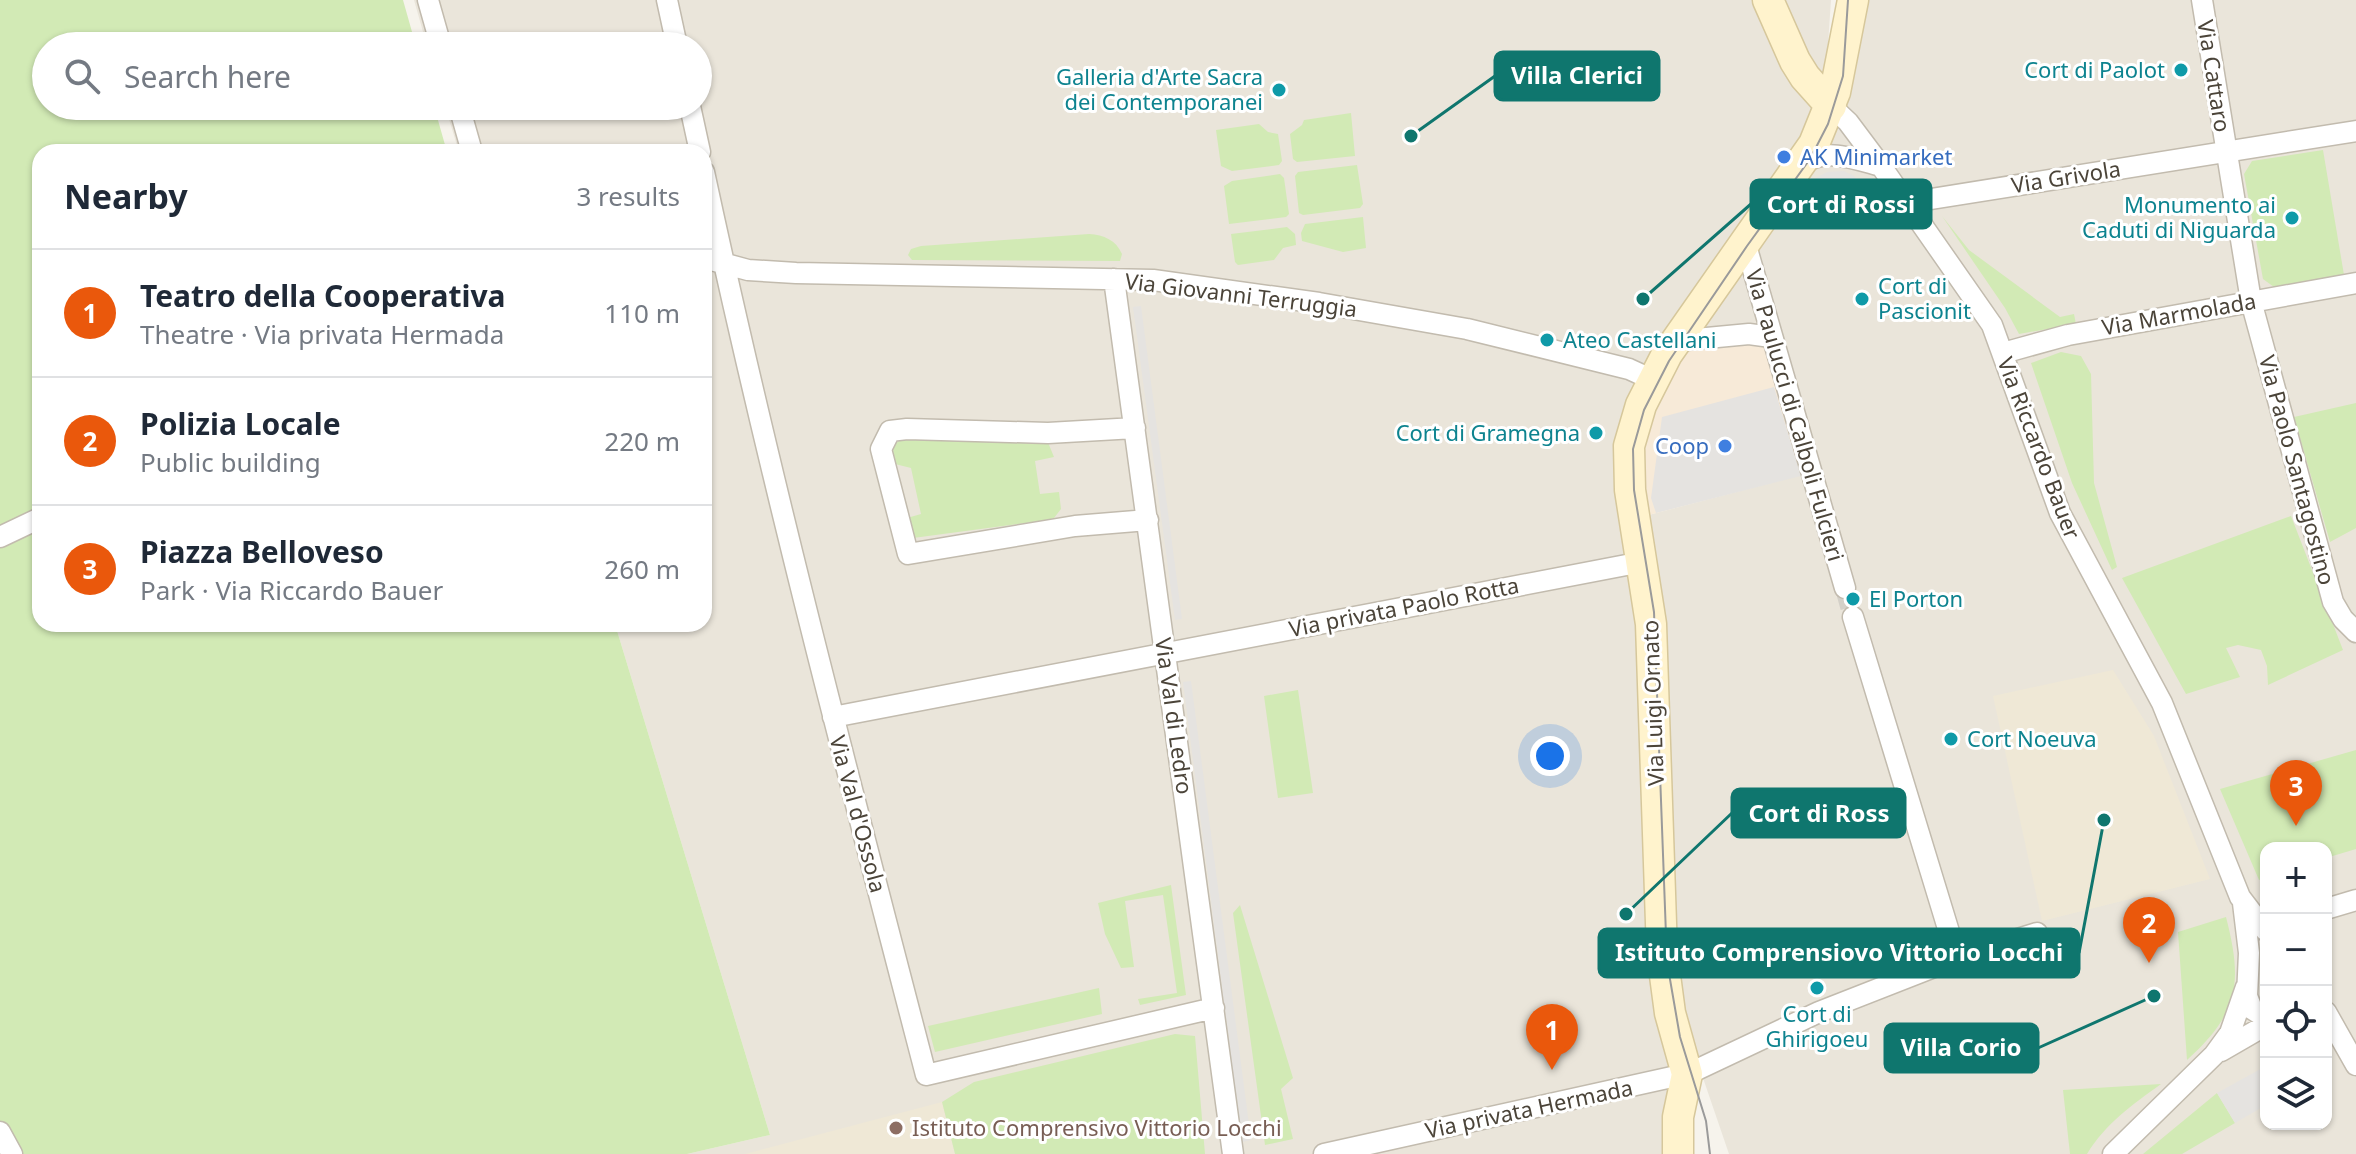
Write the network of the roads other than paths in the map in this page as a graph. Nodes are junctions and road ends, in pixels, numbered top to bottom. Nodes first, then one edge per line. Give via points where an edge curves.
1 (428, 0) edge
2 (667, 0) edge
3 (1768, 0) edge
4 (1853, 0) edge
5 (2202, 0) edge
6 (437, 32) edge
7 (674, 32) edge
8 (1831, 106) junction
9 (463, 120) edge
10 (693, 120) edge
11 (2356, 131) edge
12 (470, 144) edge
13 (698, 144) edge
14 (2226, 152) junction
15 (1800, 166) junction
16 (1881, 166) junction
17 (1906, 203) junction
18 (712, 210) edge
19 (1745, 242) junction
20 (712, 261) edge
21 (724, 266) junction
22 (1124, 279) junction
23 (2356, 283) edge
24 (2251, 301) junction
25 (1771, 337) junction
26 (1675, 341) junction
27 (2003, 353) junction
28 (1653, 380) junction
29 (1135, 428) junction
30 (1148, 520) junction
31 (32, 522) edge
32 (0, 537) edge
33 (1642, 562) junction
34 (1845, 588) tunnel mouth
35 (1853, 617) tunnel mouth
36 (2356, 632) edge
37 (1165, 652) junction
38 (833, 717) junction
39 (2356, 900) edge
40 (2243, 903) junction
41 (2332, 907) edge
42 (2260, 924) edge
43 (2037, 933) dead end
44 (1957, 958) junction
45 (2260, 966) edge
46 (2247, 985) junction
47 (1214, 1008) junction
48 (2260, 1015) edge
49 (2260, 1028) edge
50 (2334, 1040) edge
51 (2214, 1055) junction
52 (2356, 1065) edge
53 (1687, 1074) junction
54 (0, 1132) edge
55 (12, 1154) edge
56 (1233, 1154) edge
57 (1324, 1154) edge
58 (1678, 1154) edge
59 (2113, 1154) edge

1 - 6 street
2 - 7 street
3 - 8 main road via 1795,61
4 - 8 main road, Via Luigi Ornato
5 - 14 street, Via Cattaro
8 - 15 main road, Via Luigi Ornato
8 - 16 street, Via Riccardo Bauer
9 - 12 street
10 - 13 street
11 - 14 street, Via Grivola
14 - 17 street, Via Grivola
14 - 24 street, Via Cattaro
15 - 16 street via 1827,155
15 - 19 main road, Via Luigi Ornato
16 - 17 street, Via Riccardo Bauer
17 - 27 street, Via Riccardo Bauer via 1992,325
18 - 21 street, Via Val d'Ossola
19 - 25 street, Via Paulucci di Calboli Fulcieri
19 - 26 main road, Via Luigi Ornato
20 - 21 street, Via Giovanni Terruggia
21 - 22 street, Via Giovanni Terruggia via 796,273
21 - 38 street, Via Val d'Ossola
22 - 28 street, Via Giovanni Terruggia via 1319,303 1467,329 1629,369
22 - 29 street, Via Val di Ledro
23 - 24 street, Via Marmolada
24 - 27 street, Via Marmolada via 2068,335
24 - 36 street, Via Paolo Santagostino via 2333,602
25 - 26 street
25 - 34 street, Via Paulucci di Calboli Fulcieri
26 - 28 main road, Via Luigi Ornato
27 - 40 street, Via Riccardo Bauer via 2060,513 2162,703
28 - 33 main road, Via Luigi Ornato via 1632,430 1628,460
29 - 30 street, Via Val di Ledro
29 - 30 street via 1048,433 907,429 890,431 881,449 908,554 1075,526
30 - 37 street, Via Val di Ledro
31 - 32 street
33 - 37 street, Via privata Paolo Rotta
33 - 53 main road, Via Luigi Ornato via 1651,624 1662,953 1670,1013
35 - 44 street
37 - 38 street, Via privata Paolo Rotta
37 - 47 street, Via Val di Ledro
38 - 47 street, Via Val d'Ossola via 926,1075
39 - 41 street
40 - 42 street
40 - 46 street
43 - 44 street, Via privata Hermada
44 - 53 street, Via privata Hermada via 1819,1012
45 - 46 street
46 - 48 street via 2249,1004
46 - 51 street via 2230,1033
47 - 56 street, Via Val di Ledro
49 - 51 street
50 - 52 street
51 - 59 street
53 - 57 street, Via privata Hermada
53 - 58 main road via 1678,1117
54 - 55 street

